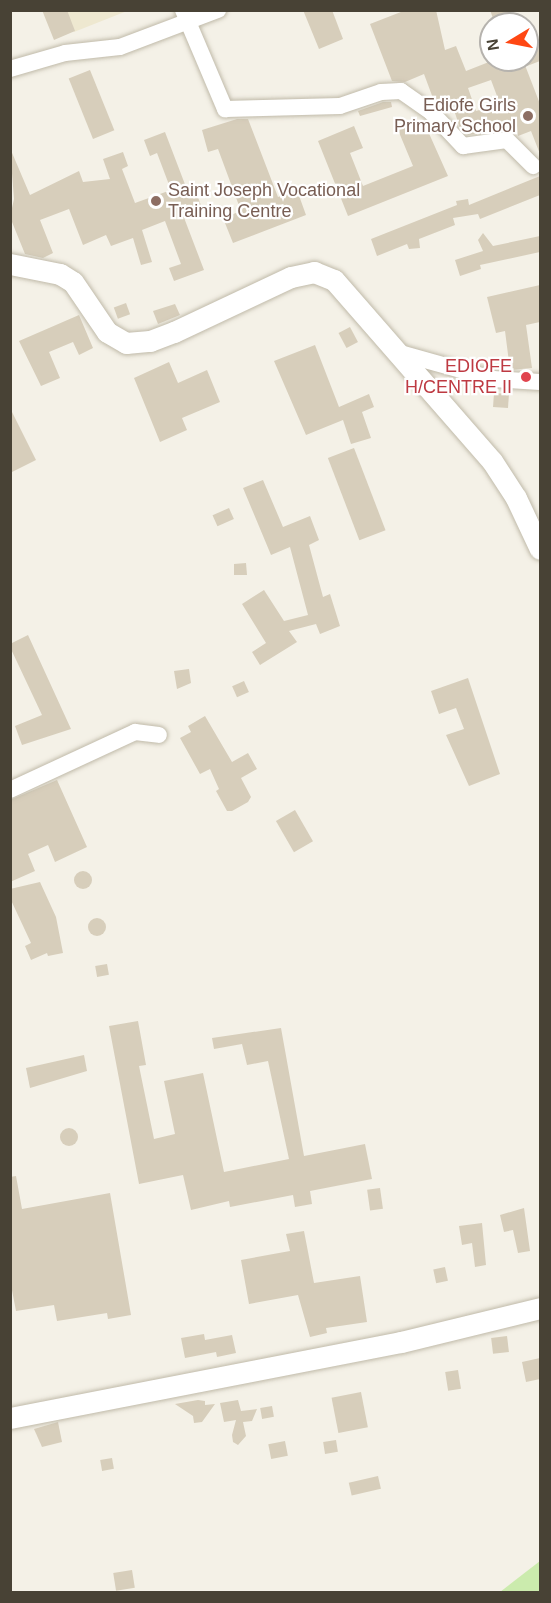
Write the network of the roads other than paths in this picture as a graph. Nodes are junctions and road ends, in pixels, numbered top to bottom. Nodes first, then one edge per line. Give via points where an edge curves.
1 (218, 10) edge
2 (185, 18) edge
3 (10, 69) edge
4 (533, 166) dead end
5 (10, 264) edge
6 (400, 353) junction
7 (540, 382) edge
8 (540, 549) edge
9 (159, 735) dead end
10 (10, 790) edge
11 (540, 1308) edge
12 (10, 1418) edge

1 - 2 street
2 - 3 street via 120,47 65,53
2 - 4 street via 225,109 340,106 381,92 401,91 431,112 463,146 507,140
5 - 6 street via 60,274 73,282 107,332 126,343 150,341 291,277 314,272 334,280
6 - 7 street via 493,379
6 - 8 street via 492,461 516,498
9 - 10 street via 135,732
11 - 12 street via 379,1347

